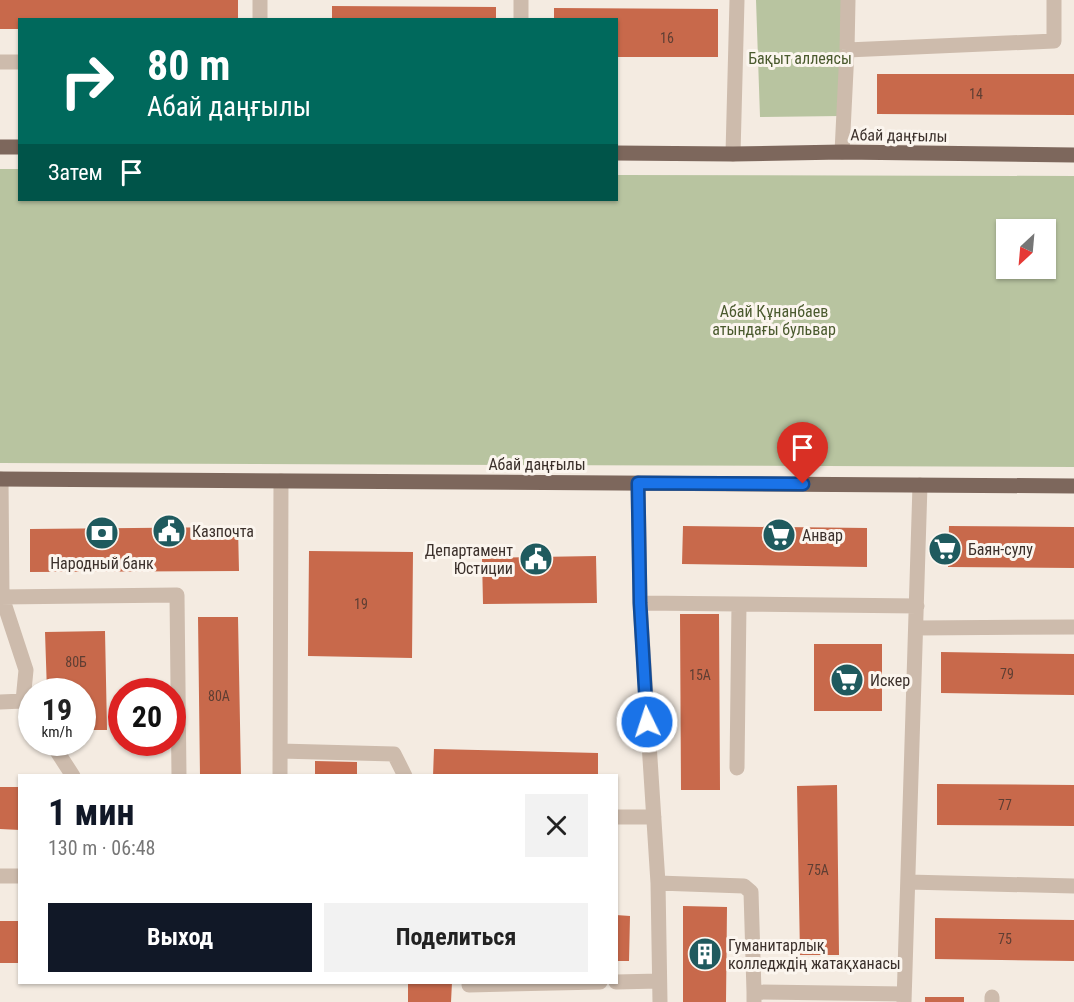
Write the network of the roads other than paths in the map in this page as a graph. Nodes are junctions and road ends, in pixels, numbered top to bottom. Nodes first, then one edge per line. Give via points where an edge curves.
1 (260, 0) edge
2 (521, 0) edge
3 (737, 0) edge
4 (848, 0) edge
5 (1054, 0) edge
6 (260, 18) edge
7 (521, 18) edge
8 (847, 50) junction
9 (0, 62) edge
10 (18, 62) edge
11 (0, 147) edge
12 (18, 147) edge
13 (842, 152) junction
14 (618, 153) edge
15 (733, 153) junction
16 (1074, 155) edge
17 (0, 479) edge
18 (281, 481) junction
19 (638, 483) junction
20 (920, 485) junction
21 (1074, 486) edge
22 (1, 597) edge
23 (640, 603) junction
24 (739, 604) junction
25 (917, 606) junction
26 (1074, 627) edge
27 (916, 628) junction
28 (26, 678) edge
29 (0, 702) edge
30 (18, 706) edge
31 (280, 751) junction
32 (60, 756) edge
33 (737, 768) dead end
34 (72, 774) edge
35 (179, 774) edge
36 (280, 774) edge
37 (404, 774) edge
38 (618, 817) edge
39 (654, 817) junction
40 (0, 876) edge
41 (18, 876) edge
42 (908, 882) junction
43 (658, 883) junction
44 (1074, 886) edge
45 (659, 981) junction
46 (618, 982) edge
47 (513, 984) edge
48 (469, 985) dead end
49 (754, 997) edge
50 (904, 998) edge
51 (660, 1002) edge

1 - 6 lane
2 - 7 lane
3 - 15 lane
4 - 8 lane
5 - 8 lane via 1054,40
8 - 13 lane
9 - 10 lane
11 - 12 main road
13 - 15 main road, Абай даңғылы
13 - 16 main road, Абай даңғылы
14 - 15 main road, Абай даңғылы
17 - 18 main road, Абай даңғылы
17 - 22 lane
18 - 19 main road, Абай даңғылы
18 - 31 lane
19 - 20 main road, Абай даңғылы
19 - 23 lane
20 - 21 main road, Абай даңғылы
20 - 25 lane
22 - 28 lane
22 - 35 lane via 177,595
23 - 24 lane
23 - 39 lane
24 - 25 lane
24 - 33 lane
25 - 27 lane
26 - 27 lane
27 - 42 lane
29 - 30 lane
31 - 36 lane
31 - 37 lane via 394,754
32 - 34 lane
38 - 39 lane
39 - 43 lane
40 - 41 lane
42 - 44 lane
42 - 50 lane
43 - 45 lane
43 - 49 lane via 744,886 751,892
45 - 46 lane
45 - 51 lane
47 - 48 lane
49 - 50 lane

